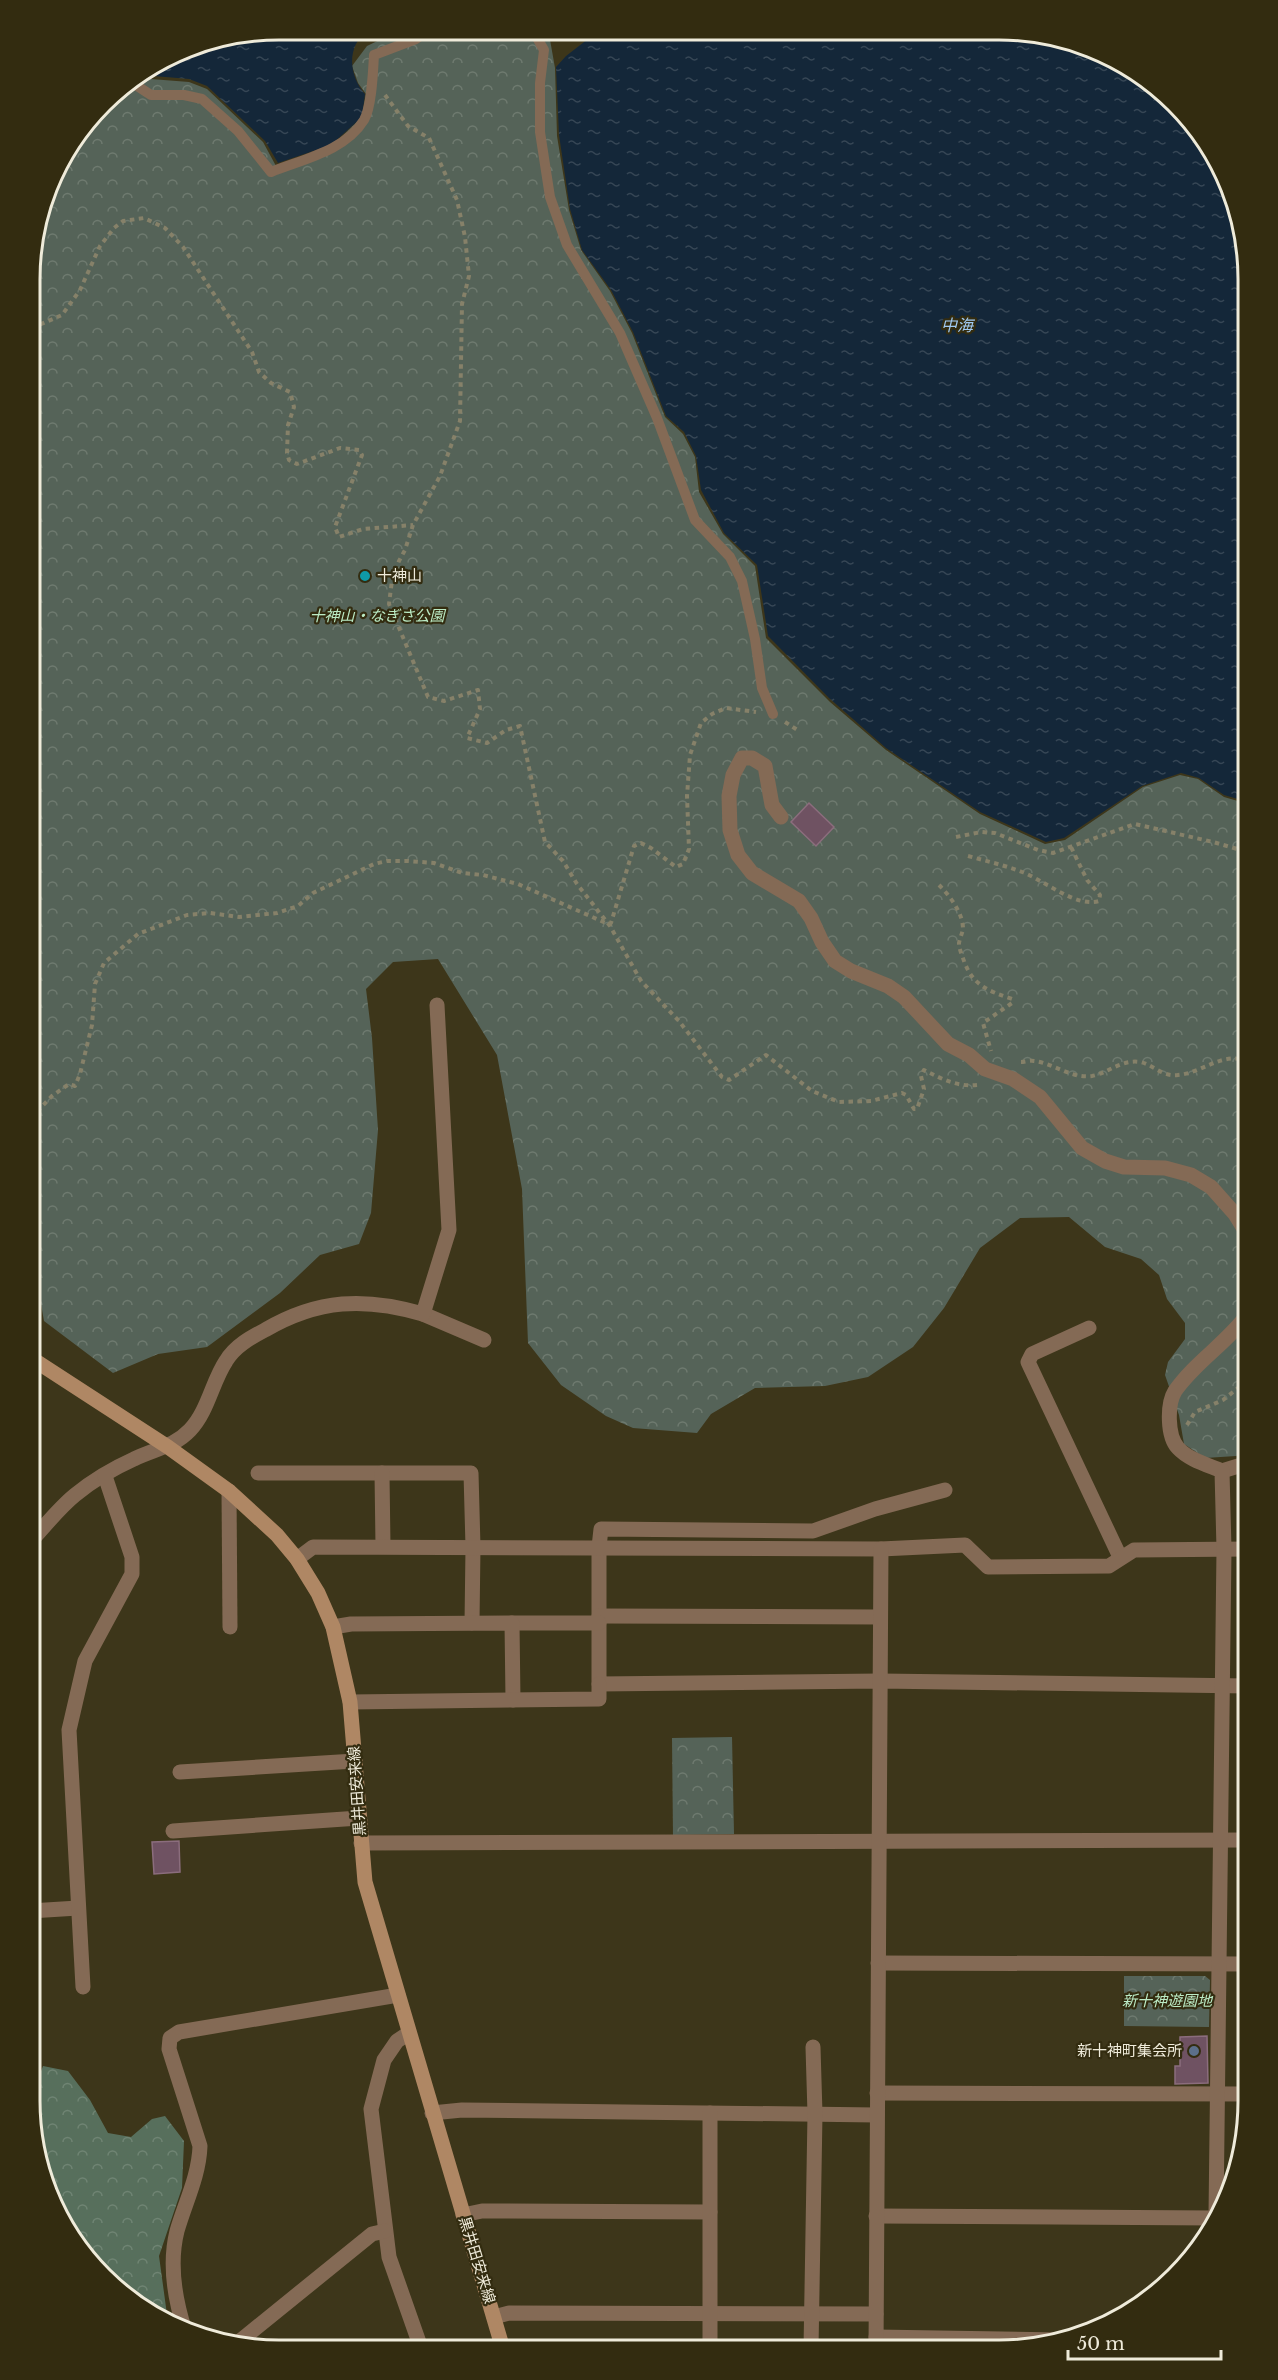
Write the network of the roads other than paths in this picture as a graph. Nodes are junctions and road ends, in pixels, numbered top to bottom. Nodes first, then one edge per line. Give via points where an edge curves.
1 (413, 40) edge
2 (538, 40) edge
3 (139, 87) edge
4 (772, 714) dead end
5 (781, 817) dead end
6 (437, 1005) dead end
7 (1238, 1220) edge
8 (423, 1314) junction
9 (1238, 1327) edge
10 (1089, 1328) dead end
11 (484, 1340) dead end
12 (40, 1364) edge
13 (168, 1447) junction
14 (1238, 1466) edge
15 (1222, 1471) junction
16 (258, 1473) dead end
17 (382, 1473) junction
18 (105, 1476) junction
19 (945, 1490) dead end
20 (229, 1491) junction
21 (40, 1532) edge
22 (383, 1546) junction
23 (473, 1547) junction
24 (599, 1547) junction
25 (881, 1549) junction
26 (1224, 1549) junction
27 (1238, 1549) edge
28 (1120, 1557) junction
29 (297, 1559) junction
30 (880, 1617) junction
31 (599, 1619) junction
32 (472, 1623) junction
33 (512, 1623) junction
34 (230, 1627) dead end
35 (333, 1627) junction
36 (880, 1682) junction
37 (599, 1684) junction
38 (1221, 1686) junction
39 (1238, 1686) edge
40 (513, 1700) junction
41 (350, 1702) junction
42 (355, 1761) junction
43 (180, 1772) dead end
44 (358, 1818) junction
45 (172, 1831) dead end
46 (1219, 1839) junction
47 (879, 1840) junction
48 (1238, 1840) edge
49 (361, 1843) junction
50 (78, 1908) junction
51 (40, 1910) edge
52 (878, 1963) junction
53 (1218, 1964) junction
54 (1238, 1964) edge
55 (83, 1987) dead end
56 (398, 1995) junction
57 (409, 2033) junction
58 (813, 2047) dead end
59 (877, 2093) junction
60 (1217, 2094) junction
61 (1238, 2094) edge
62 (432, 2113) junction
63 (710, 2114) junction
64 (815, 2114) junction
65 (877, 2115) junction
66 (1215, 2201) edge
67 (710, 2211) junction
68 (463, 2215) junction
69 (876, 2216) junction
70 (1207, 2217) edge
71 (385, 2231) junction
72 (710, 2314) junction
73 (811, 2314) junction
74 (876, 2314) junction
75 (494, 2317) junction
76 (181, 2318) edge
77 (245, 2337) edge
78 (418, 2340) edge
79 (500, 2340) edge
80 (710, 2340) edge
81 (811, 2340) edge
82 (876, 2340) edge

1 - 3 lane via 374,55 365,119 341,145 271,171 238,131 202,99 151,95
2 - 4 lane via 544,50 540,132 550,197 567,245 620,333 695,520 730,557 742,581 762,688
5 - 7 street via 772,805 765,766 752,758 742,758 729,796 730,830 738,855 752,873 799,902 835,962 888,986 904,997 948,1044 985,1069 1013,1079 1040,1097 1082,1148 1124,1167 1165,1168 1191,1175 1211,1187
6 - 8 street via 449,1230
8 - 11 street
8 - 13 street via 393,1305 360,1303 332,1305 284,1318 242,1343 226,1360 191,1429
9 - 15 street via 1174,1393 1169,1424 1178,1448
10 - 28 street via 1032,1354 1028,1362
12 - 13 main road, 黒井田安来線
13 - 18 street via 135,1458
13 - 20 main road, 黒井田安来線
14 - 15 street
15 - 26 street
16 - 17 street
17 - 22 street
17 - 23 street via 471,1473
18 - 21 street via 76,1495
18 - 50 street via 132,1557 132,1574 85,1660 69,1730
19 - 24 street via 813,1531 601,1529
20 - 29 main road, 黒井田安来線
20 - 34 street
22 - 23 street
22 - 29 street via 313,1547
23 - 24 street
23 - 32 street
24 - 25 street
24 - 31 street
25 - 28 street via 965,1545 988,1567 1109,1566
25 - 30 street
26 - 27 street
26 - 28 street via 1134,1550
26 - 38 street
29 - 35 main road, 黒井田安来線
30 - 31 street
30 - 36 street
31 - 33 street
31 - 37 street
32 - 33 street
32 - 35 street
33 - 40 street
35 - 41 main road, 黒井田安来線
36 - 37 street
36 - 38 street
36 - 47 street
37 - 40 street via 599,1699
38 - 39 street
38 - 46 street
40 - 41 street
41 - 42 main road, 黒井田安来線
42 - 43 street
42 - 44 main road, 黒井田安来線
44 - 45 street
44 - 49 main road, 黒井田安来線
46 - 47 street
46 - 48 street
46 - 53 street
47 - 49 street
47 - 52 street
49 - 56 main road, 黒井田安来線 via 365,1882
50 - 51 street
50 - 55 street
52 - 53 street
52 - 59 street
53 - 54 street
53 - 60 street
56 - 57 main road, 黒井田安来線
56 - 76 street via 179,2032 170,2038 169,2049 200,2146 199,2163 172,2260
57 - 62 main road, 黒井田安来線
57 - 71 street via 397,2041 384,2060 370,2109
58 - 64 street
59 - 60 street
59 - 65 street
60 - 61 street
60 - 66 street
62 - 63 street via 462,2110
62 - 68 main road, 黒井田安来線
63 - 64 street
63 - 67 street
64 - 65 street
64 - 73 street
65 - 69 street
67 - 68 street via 482,2211
67 - 72 street
68 - 75 main road, 黒井田安来線
69 - 70 street
69 - 74 street
71 - 77 street via 372,2234
71 - 78 street via 389,2256
72 - 73 street
72 - 75 street via 509,2313
72 - 80 street
73 - 74 street
73 - 81 street
74 - 82 street
75 - 79 main road, 黒井田安来線

